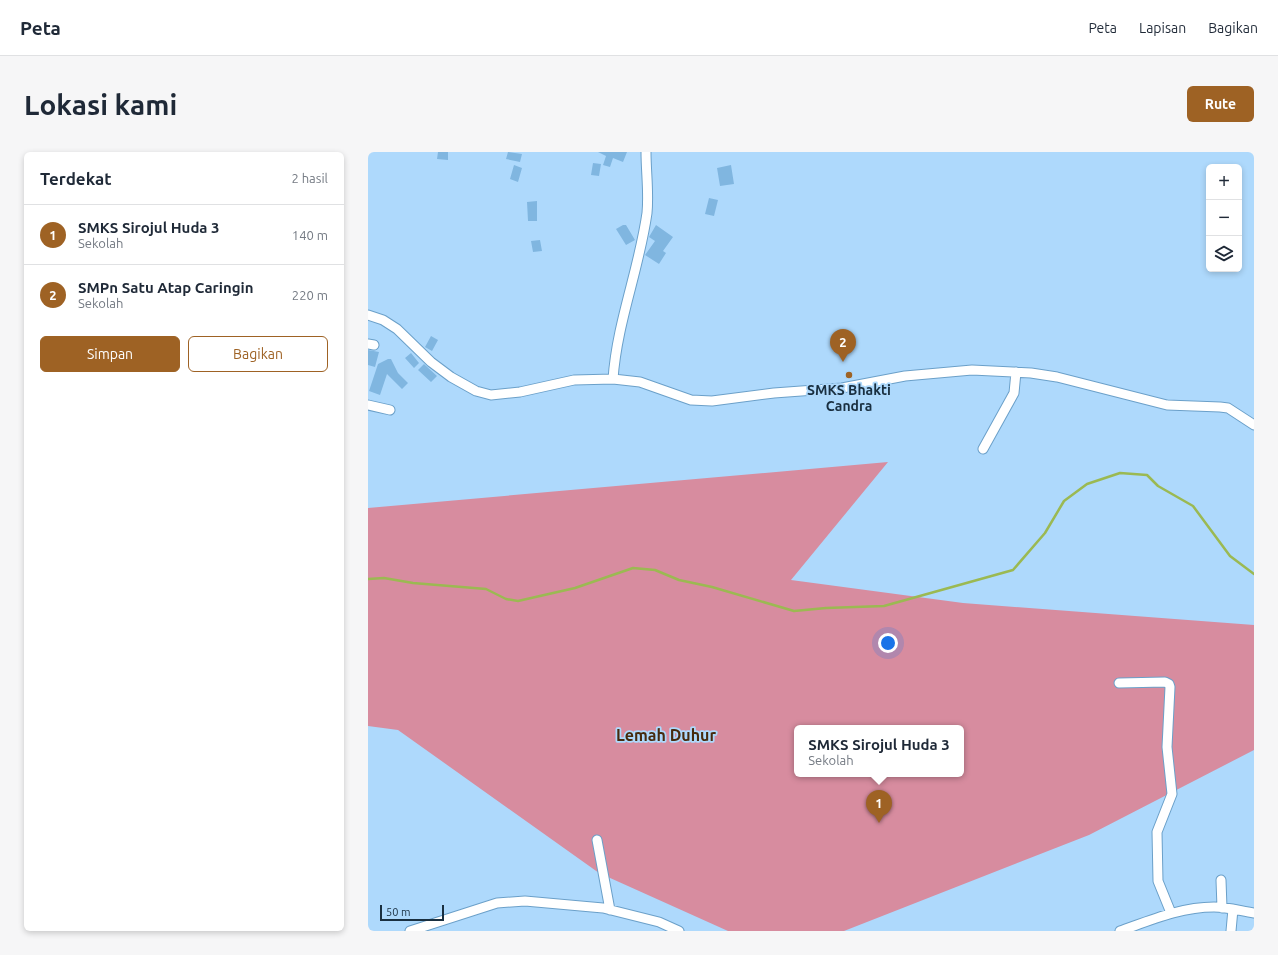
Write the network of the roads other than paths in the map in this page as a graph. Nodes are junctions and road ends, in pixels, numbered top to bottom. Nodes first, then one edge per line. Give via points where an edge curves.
1 (646, 152) edge
2 (368, 315) edge
3 (1016, 372) junction
4 (613, 379) junction
5 (368, 405) edge
6 (390, 410) dead end
7 (1254, 425) edge
8 (983, 449) dead end
9 (1119, 683) dead end
10 (598, 840) dead end
11 (1221, 880) dead end
12 (1222, 908) junction
13 (610, 910) junction
14 (1233, 910) junction
15 (1171, 913) junction
16 (1254, 913) edge
17 (410, 931) edge
18 (679, 931) edge
19 (1120, 931) edge
20 (1231, 931) edge

1 - 4 street via 647,214 634,281 619,333
2 - 4 street via 383,320 397,329 431,362 451,377 485,394 511,393 574,380
3 - 4 street via 972,370 930,373 842,388 787,391 702,401 680,397 640,382
3 - 7 street via 1057,377 1167,405 1228,408
3 - 8 street via 1014,393
5 - 6 street
9 - 15 street via 1165,682 1170,687 1167,747 1172,794 1157,832 1158,881
10 - 13 street
11 - 12 street
12 - 14 street
12 - 15 street via 1195,908
13 - 17 street via 525,900 510,901
13 - 18 street via 659,922
14 - 16 street
14 - 20 street
15 - 19 street

